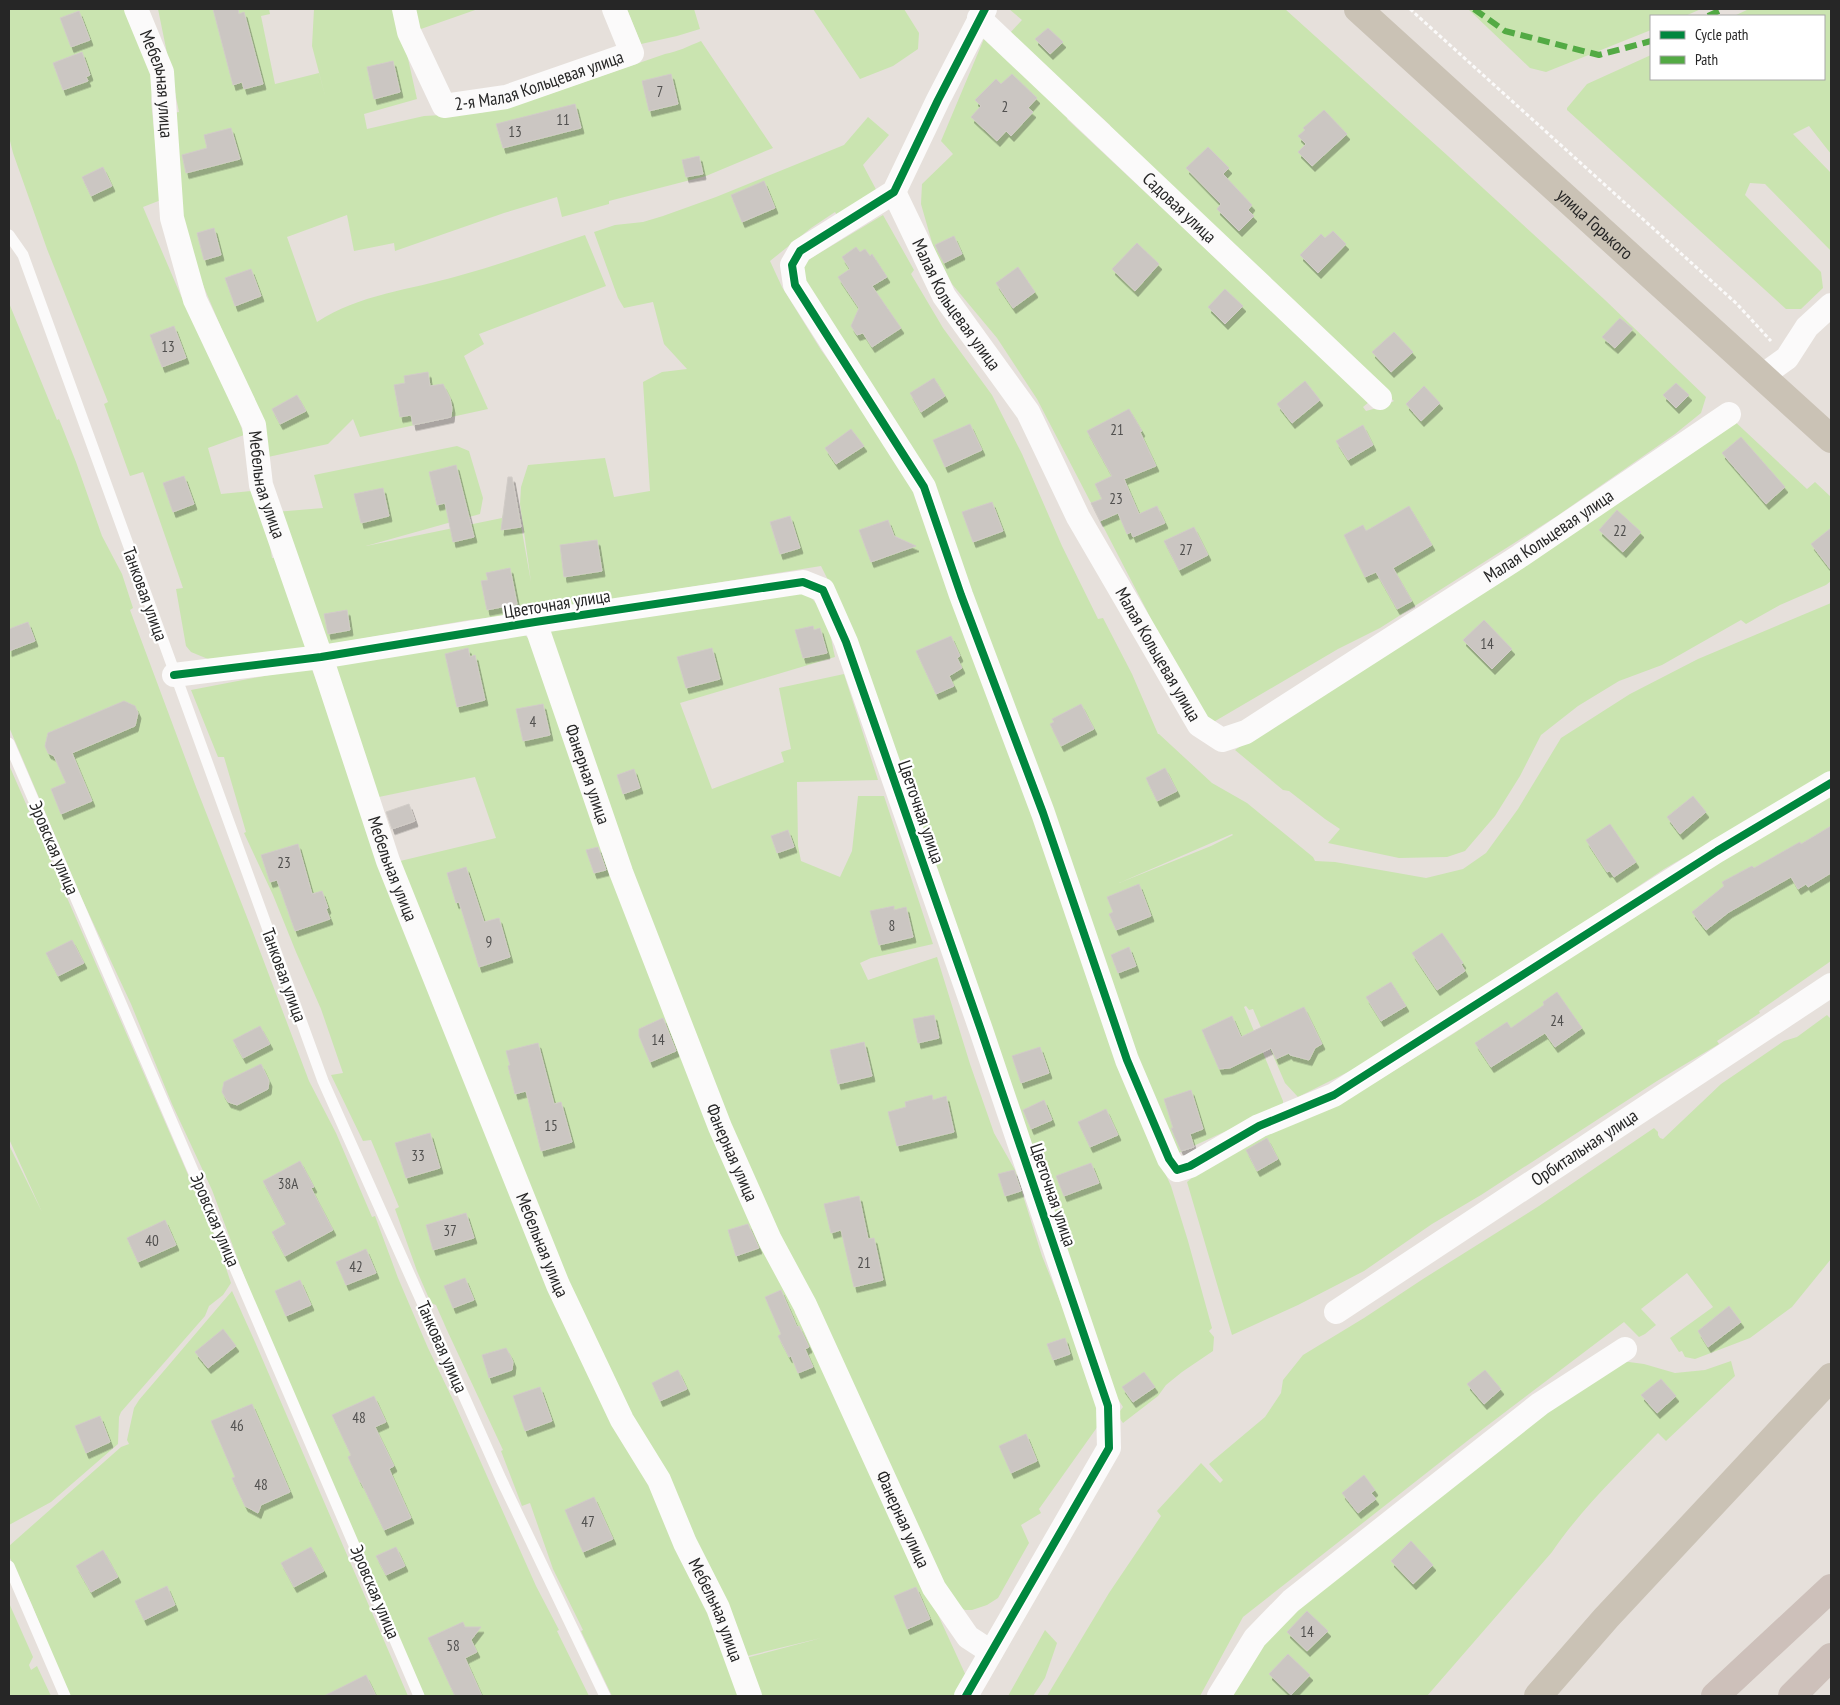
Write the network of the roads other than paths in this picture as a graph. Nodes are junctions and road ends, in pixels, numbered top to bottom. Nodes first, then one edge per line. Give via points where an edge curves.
1 (136, 9) edge
2 (404, 9) edge
3 (614, 9) edge
4 (1358, 9) edge
5 (982, 14) edge
6 (894, 192) junction
7 (9, 235) edge
8 (1831, 304) edge
9 (1762, 376) junction
10 (1380, 398) dead end
11 (1729, 414) dead end
12 (1831, 439) edge
13 (535, 622) junction
14 (321, 657) junction
15 (174, 675) junction
16 (9, 743) edge
17 (1831, 783) edge
18 (1831, 985) edge
19 (1336, 1312) dead end
20 (1625, 1349) dead end
21 (1831, 1377) edge
22 (9, 1566) edge
23 (1831, 1588) edge
24 (991, 1652) junction
25 (1831, 1657) edge
26 (1831, 1664) edge
27 (65, 1696) edge
28 (419, 1696) edge
29 (605, 1696) edge
30 (750, 1696) edge
31 (966, 1696) edge
32 (1219, 1696) edge
33 (1538, 1696) edge
34 (1715, 1696) edge
35 (1792, 1696) edge
36 (1803, 1696) edge

1 - 14 street, Мебельная улица via 162,72 172,218 194,300 254,424 261,485
2 - 3 street, 2-я Малая Кольцевая улица via 409,32 444,106 506,97 632,53
4 - 9 main road, улица Горького
5 - 6 street
5 - 10 street, Садовая улица
6 - 11 street, Малая Кольцевая улица via 944,296 1028,412 1078,517 1199,725 1222,740 1246,732 1520,556
6 - 17 street via 800,251 792,265 794,285 924,487 1043,813 1127,1060 1169,1159 1177,1170 1190,1166 1260,1126 1334,1095 1717,850
7 - 15 lane, Танковая улица via 23,255
8 - 9 street via 1807,328 1787,358
9 - 12 main road, улица Горького
13 - 14 street, Цветочная улица
13 - 24 street, Фанерная улица via 622,872 732,1153 770,1240 804,1305 934,1588 968,1637
13 - 24 street, Цветочная улица via 803,582 823,590 827,599 846,642 975,1012 1108,1406 1109,1448
14 - 15 street, Цветочная улица
14 - 30 street, Мебельная улица via 388,862 558,1285 622,1420 659,1480 685,1543 718,1608
15 - 29 lane, Танковая улица via 323,1081 501,1479
16 - 28 lane, Эровская улица
18 - 19 street, Орбитальная улица
20 - 32 street via 1540,1404 1291,1601 1255,1638
21 - 33 main road via 1606,1618
22 - 27 lane
23 - 34 highway
24 - 31 street, Цветочная улица
25 - 35 highway
26 - 36 street

